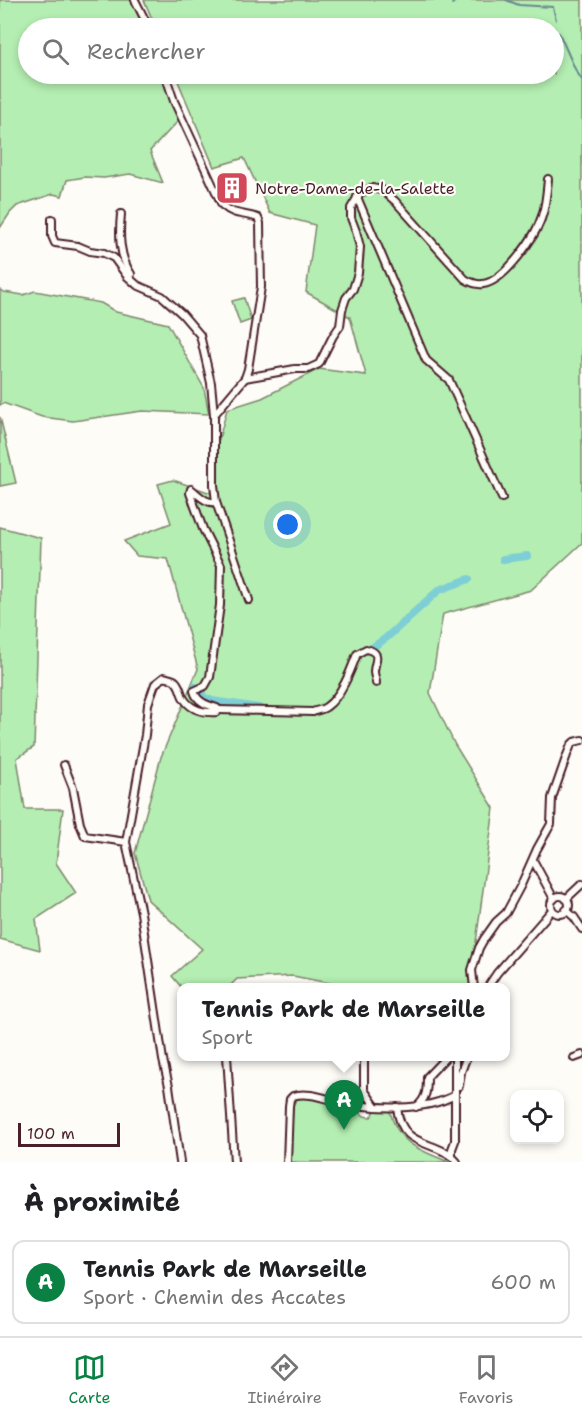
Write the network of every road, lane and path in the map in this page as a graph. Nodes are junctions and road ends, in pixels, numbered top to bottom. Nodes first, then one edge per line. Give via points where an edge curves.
1 (135, 0) edge
2 (144, 18) edge
3 (168, 84) edge
4 (548, 179) dead end
5 (357, 197) junction
6 (121, 214) dead end
7 (52, 219) dead end
8 (137, 285) junction
9 (245, 378) junction
10 (214, 415) junction
11 (502, 498) dead end
12 (216, 502) junction
13 (249, 600) dead end
14 (376, 683) dead end
15 (218, 710) junction
16 (582, 740) edge
17 (64, 765) dead end
18 (126, 842) junction
19 (533, 860) junction
20 (582, 884) edge
21 (554, 899) junction
22 (566, 899) junction
23 (552, 910) junction
24 (566, 910) junction
25 (582, 929) edge
26 (474, 983) edge
27 (490, 983) edge
28 (582, 1055) edge
29 (574, 1058) dead end
30 (227, 1061) edge
31 (364, 1061) edge
32 (442, 1061) edge
33 (455, 1061) edge
34 (465, 1061) edge
35 (455, 1093) junction
36 (438, 1102) junction
37 (455, 1105) junction
38 (376, 1107) junction
39 (397, 1107) junction
40 (416, 1107) junction
41 (454, 1159) edge
42 (180, 1162) edge
43 (234, 1162) edge
44 (287, 1162) edge

1 - 2 street
3 - 9 street via 222,205 230,212 258,218 260,223 261,287
4 - 5 street via 543,216 523,252 492,281 482,284 465,279 382,190 372,188
5 - 9 street via 351,218 360,247 358,273 346,298 340,326 319,364
5 - 11 street via 426,360 449,380
6 - 8 street via 122,255
7 - 8 street via 55,243 114,258
8 - 10 street via 162,296 200,335
9 - 10 street
10 - 12 street
12 - 13 street
12 - 15 street via 206,501 192,489 190,494 203,529 221,565 210,677 205,686 194,692 199,701
14 - 15 street via 376,655 366,649 357,654 350,674 324,708 313,712
15 - 18 street via 202,712 193,708 173,679 164,677 155,684 148,704
16 - 19 street via 571,745 553,792 551,824
17 - 18 street via 85,836
18 - 42 street
19 - 21 street
19 - 26 street via 506,913 479,948 472,970
20 - 22 street
21 - 22 street
21 - 23 street
22 - 24 street
23 - 24 street via 559,914
23 - 27 street
24 - 25 street
28 - 29 street
30 - 43 street
31 - 38 street via 364,1090
32 - 40 street via 427,1077 427,1090
33 - 35 street
34 - 35 street
35 - 36 street
35 - 37 street
36 - 37 street
36 - 40 street
37 - 41 street
38 - 39 street
38 - 44 street via 303,1094 293,1096 289,1106
39 - 40 street
39 - 41 street via 401,1124 410,1135

